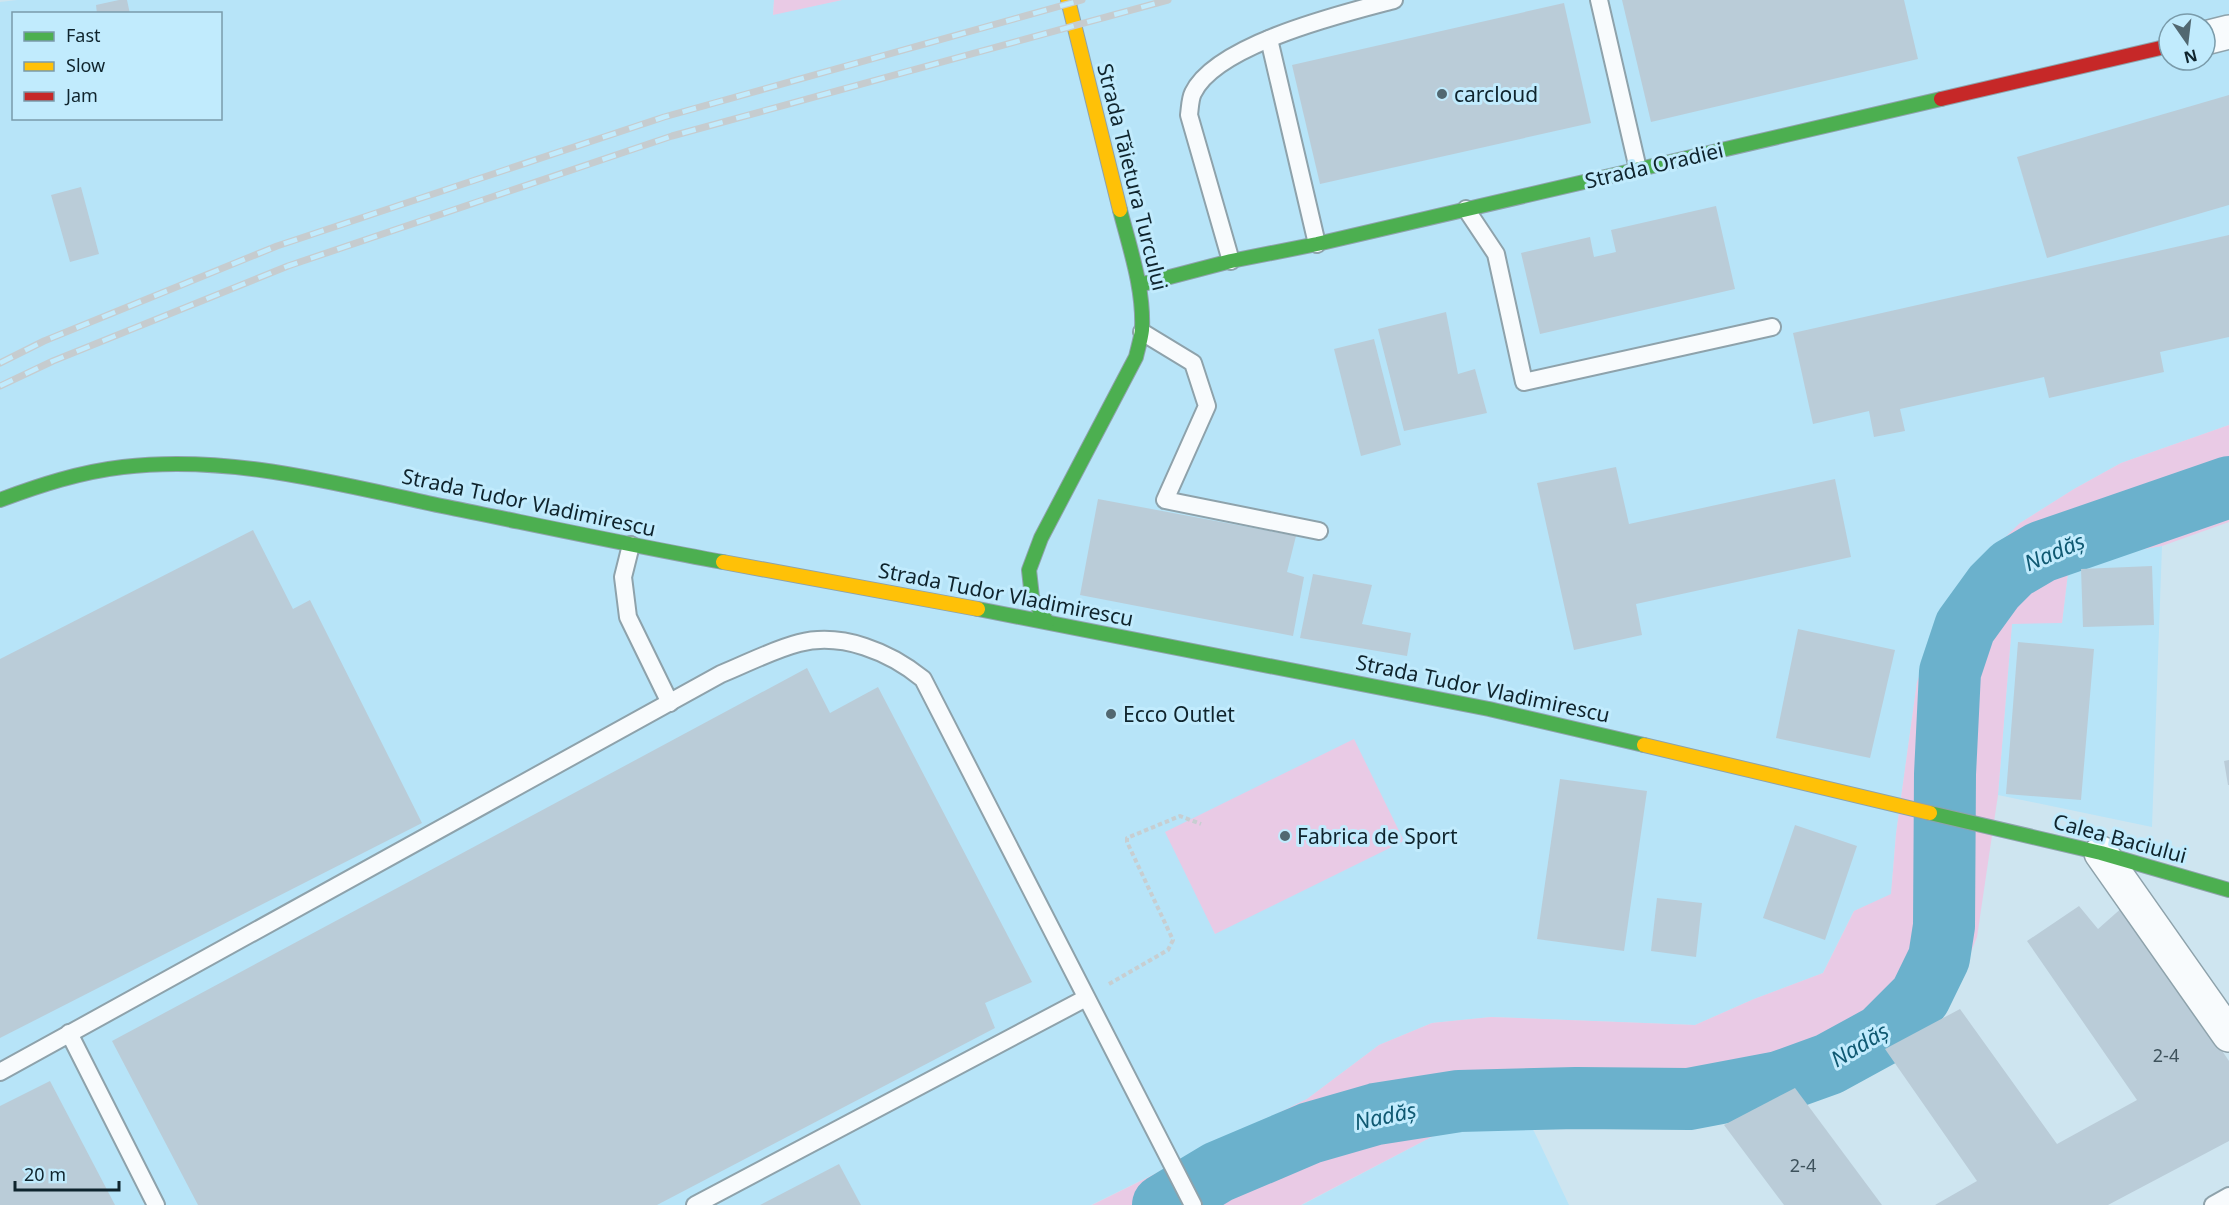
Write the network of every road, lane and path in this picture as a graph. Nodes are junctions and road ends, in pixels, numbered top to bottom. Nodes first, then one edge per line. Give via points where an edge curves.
1 (1068, 0) edge
2 (1394, 0) edge
3 (1599, 0) edge
4 (1269, 39) junction
5 (2157, 49) edge
6 (1638, 169) junction
7 (1466, 209) junction
8 (1317, 244) junction
9 (1231, 261) junction
10 (1138, 285) junction
11 (1772, 327) dead end
12 (1142, 332) junction
13 (0, 500) edge
14 (1319, 531) dead end
15 (631, 545) junction
16 (1047, 622) junction
17 (670, 703) junction
18 (1201, 824) dead end
19 (2000, 828) joint
20 (2101, 853) junction
21 (2229, 890) edge
22 (1086, 998) junction
23 (69, 1033) junction
24 (2229, 1035) edge
25 (0, 1072) edge
26 (2229, 1196) edge
27 (156, 1205) edge
28 (695, 1205) edge
29 (1193, 1205) edge
30 (2213, 1205) edge

1 - 10 street, Strada Tăietura Turcului
2 - 4 lane via 1300,26
3 - 6 lane
4 - 8 lane
4 - 9 lane via 1206,75 1193,93 1189,115
5 - 6 street, Strada Oradiei
6 - 7 street, Strada Oradiei
7 - 8 street, Strada Oradiei
7 - 11 lane via 1496,254 1524,382
8 - 9 street, Strada Oradiei
9 - 10 street, Strada Oradiei
10 - 12 street, Strada Tăietura Turcului
12 - 14 lane via 1192,363 1207,406 1166,500
12 - 16 street, Strada Tăietura Turcului via 1136,357 1041,538 1029,570 1032,597
13 - 15 street, Strada Tudor Vladimirescu via 48,482 123,467 198,464 276,471
15 - 16 street, Strada Tudor Vladimirescu
15 - 17 lane via 624,577 628,617
16 - 19 street, Strada Tudor Vladimirescu via 1490,709
17 - 22 lane via 721,674 797,644 818,640 860,645 904,664 923,679
17 - 23 lane
18 - 22 path via 1180,816 1127,838 1172,934 1172,945
19 - 20 street, Calea Baciului
20 - 21 street, Calea Baciului
20 - 24 street
22 - 28 lane
22 - 29 lane
23 - 25 lane
23 - 27 lane
26 - 30 lane

